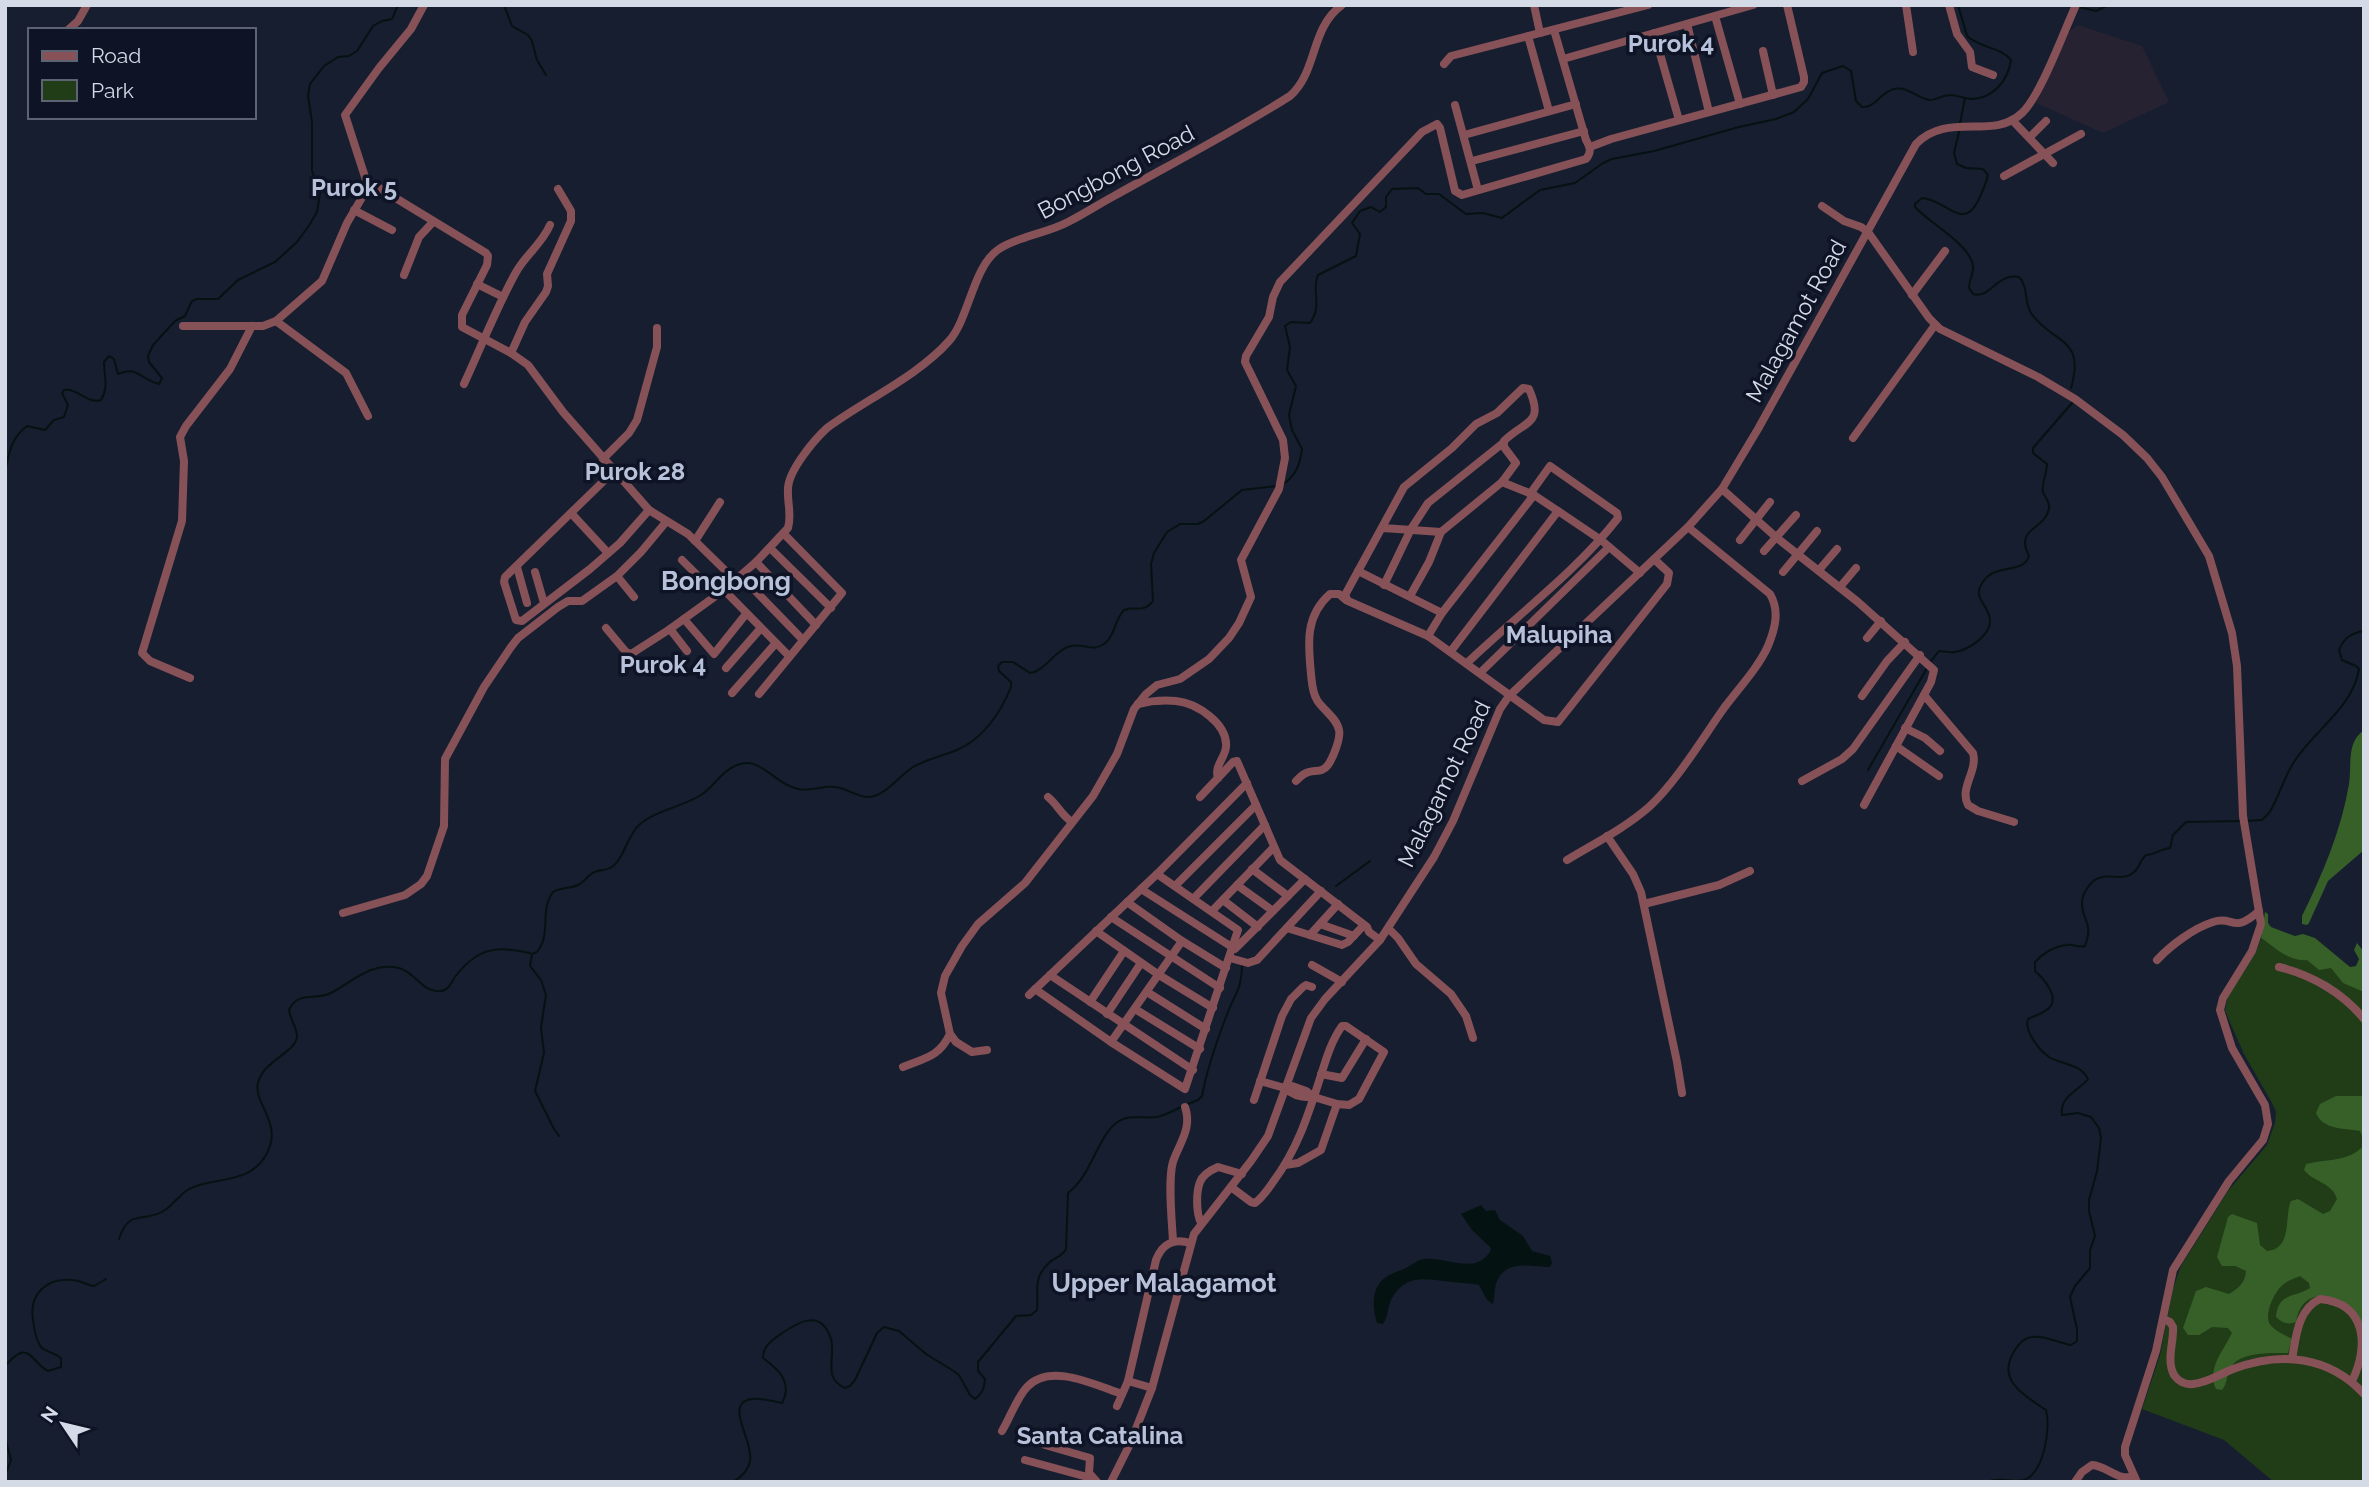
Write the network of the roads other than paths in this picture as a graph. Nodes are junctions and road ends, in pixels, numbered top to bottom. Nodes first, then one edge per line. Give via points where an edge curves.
1 (87, 5) edge
2 (424, 5) edge
3 (1342, 5) edge
4 (1534, 5) edge
5 (1648, 5) edge
6 (1754, 5) edge
7 (1787, 5) edge
8 (1906, 5) edge
9 (1949, 5) edge
10 (2076, 5) edge
11 (1715, 16) junction
12 (1687, 24) junction
13 (70, 28) edge
14 (1554, 30) junction
15 (1540, 33) junction
16 (1654, 33) junction
17 (1528, 36) junction
18 (1763, 51) dead end
19 (1913, 52) dead end
20 (1563, 60) junction
21 (1444, 64) dead end
22 (1993, 75) dead end
23 (1773, 95) junction
24 (1576, 104) junction
25 (1740, 104) junction
26 (1455, 105) dead end
27 (1549, 111) junction
28 (1709, 112) junction
29 (1679, 120) junction
30 (2012, 120) junction
31 (2046, 121) dead end
32 (1584, 131) junction
33 (2081, 134) dead end
34 (1464, 135) junction
35 (2030, 137) junction
36 (1590, 147) junction
37 (2045, 154) junction
38 (1472, 161) junction
39 (2053, 163) dead end
40 (2004, 176) dead end
41 (370, 184) junction
42 (558, 189) dead end
43 (1478, 190) junction
44 (1822, 206) dead end
45 (354, 210) junction
46 (433, 222) junction
47 (550, 225) dead end
48 (391, 230) dead end
49 (1868, 232) junction
50 (1944, 251) dead end
51 (404, 275) dead end
52 (477, 284) junction
53 (1912, 295) junction
54 (503, 297) junction
55 (276, 321) junction
56 (1935, 325) junction
57 (183, 327) dead end
58 (252, 327) junction
59 (657, 328) dead end
60 (484, 339) junction
61 (511, 353) junction
62 (464, 384) dead end
63 (368, 416) dead end
64 (1853, 438) dead end
65 (1503, 443) junction
66 (603, 459) junction
67 (614, 471) junction
68 (1503, 481) junction
69 (1722, 489) junction
70 (1532, 495) junction
71 (720, 502) dead end
72 (1770, 502) dead end
73 (649, 510) junction
74 (1558, 512) junction
75 (570, 513) junction
76 (1796, 515) dead end
77 (1756, 520) junction
78 (666, 522) junction
79 (1688, 527) junction
80 (1383, 528) junction
81 (1411, 529) junction
82 (1817, 531) dead end
83 (1441, 532) junction
84 (784, 534) junction
85 (1777, 538) junction
86 (1601, 540) junction
87 (1740, 540) dead end
88 (695, 541) junction
89 (1609, 547) junction
90 (770, 548) junction
91 (1837, 548) dead end
92 (1765, 551) dead end
93 (608, 553) junction
94 (1799, 555) junction
95 (1654, 559) junction
96 (682, 560) dead end
97 (756, 562) junction
98 (517, 567) junction
99 (1856, 568) dead end
100 (1819, 570) junction
101 (1358, 571) junction
102 (535, 572) dead end
103 (1783, 572) dead end
104 (1640, 573) junction
105 (617, 576) junction
106 (738, 578) junction
107 (1384, 585) junction
108 (1840, 587) junction
109 (721, 592) junction
110 (1410, 596) junction
111 (634, 597) dead end
112 (1346, 600) junction
113 (527, 603) dead end
114 (544, 603) junction
115 (831, 608) junction
116 (746, 614) junction
117 (1442, 614) junction
118 (684, 619) junction
119 (1881, 621) junction
120 (816, 625) junction
121 (606, 628) dead end
122 (761, 628) junction
123 (670, 629) junction
124 (1428, 636) junction
125 (1867, 638) dead end
126 (803, 640) junction
127 (1905, 642) junction
128 (776, 643) junction
129 (687, 651) dead end
130 (1451, 651) junction
131 (1920, 655) junction
132 (789, 656) junction
133 (1467, 663) junction
134 (726, 668) dead end
135 (1480, 673) junction
136 (190, 678) dead end
137 (732, 693) dead end
138 (759, 694) dead end
139 (1924, 695) junction
140 (1509, 696) junction
141 (1862, 696) dead end
142 (1138, 704) junction
143 (1905, 728) junction
144 (1896, 746) junction
145 (1940, 751) dead end
146 (1939, 776) dead end
147 (1218, 778) junction
148 (1296, 781) dead end
149 (1802, 781) dead end
150 (1247, 783) junction
151 (1048, 797) dead end
152 (1199, 797) dead end
153 (1256, 805) junction
154 (1864, 805) dead end
155 (1072, 822) junction
156 (2014, 822) dead end
157 (1265, 825) junction
158 (1606, 836) junction
159 (1274, 847) junction
160 (1567, 859) dead end
161 (1252, 869) junction
162 (1750, 871) dead end
163 (1157, 874) junction
164 (1304, 879) junction
165 (1237, 885) junction
166 (1175, 886) junction
167 (1141, 889) junction
168 (1321, 891) junction
169 (1288, 896) junction
170 (1194, 898) junction
171 (1223, 900) junction
172 (1127, 902) junction
173 (1338, 904) junction
174 (1644, 904) junction
175 (1212, 911) junction
176 (1273, 911) junction
177 (2259, 911) junction
178 (343, 913) dead end
179 (1111, 917) junction
180 (1320, 924) junction
181 (1366, 926) junction
182 (1258, 927) junction
183 (1287, 928) junction
184 (1096, 931) junction
185 (1310, 935) junction
186 (1384, 935) junction
187 (1354, 936) junction
188 (1182, 941) junction
189 (1124, 951) junction
190 (1231, 953) junction
191 (1171, 958) junction
192 (2157, 960) dead end
193 (1141, 963) junction
194 (1312, 965) dead end
195 (2279, 967) dead end
196 (1226, 968) junction
197 (1050, 975) junction
198 (1159, 975) junction
199 (1342, 982) junction
200 (1312, 987) dead end
201 (1220, 988) junction
202 (1147, 992) junction
203 (1090, 1002) junction
204 (1213, 1008) junction
205 (1135, 1009) junction
206 (1107, 1014) junction
207 (2364, 1019) edge
208 (1123, 1025) junction
209 (1206, 1029) junction
210 (950, 1034) junction
211 (1474, 1038) dead end
212 (1366, 1039) junction
213 (1111, 1042) junction
214 (1200, 1049) junction
215 (988, 1050) dead end
216 (903, 1067) dead end
217 (1193, 1070) junction
218 (1321, 1074) junction
219 (1260, 1081) junction
220 (1285, 1088) junction
221 (1682, 1093) dead end
222 (1314, 1097) junction
223 (1254, 1100) dead end
224 (1337, 1104) junction
225 (1185, 1107) dead end
226 (1285, 1165) junction
227 (1242, 1174) junction
228 (1231, 1187) junction
229 (1201, 1223) junction
230 (1173, 1241) junction
231 (1190, 1242) junction
232 (2163, 1320) junction
233 (2292, 1359) junction
234 (1128, 1381) junction
235 (2352, 1381) junction
236 (1152, 1388) junction
237 (1122, 1394) junction
238 (2364, 1394) edge
239 (1117, 1406) dead end
240 (1002, 1431) dead end
241 (1045, 1445) dead end
242 (1026, 1460) dead end
243 (2136, 1479) edge
244 (1094, 1480) edge
245 (1111, 1482) edge
246 (2075, 1482) edge

1 - 13 street
2 - 41 street via 345,115 363,175
3 - 84 street, Bongbong Road via 1325,22 1307,73 1290,96 1071,220 995,252 949,341 817,439 790,477 790,524
4 - 15 street
5 - 14 street
6 - 11 street
7 - 23 street via 1804,82
8 - 19 street
9 - 22 street via 1957,34 1972,55 1971,65
10 - 30 street via 2032,100
11 - 12 street
11 - 25 street
12 - 16 street
12 - 28 street
14 - 15 street
14 - 20 street
15 - 17 street
16 - 20 street
16 - 29 street
17 - 21 street via 1451,56
17 - 27 street
18 - 23 street
20 - 24 street
23 - 25 street
24 - 27 street
24 - 32 street
25 - 28 street
26 - 34 street
27 - 34 street
28 - 29 street
29 - 36 street
30 - 35 street
30 - 49 street, Malagamot Road via 1931,132 1916,145
31 - 35 street
32 - 36 street
32 - 38 street
33 - 37 street
34 - 38 street
35 - 37 street
36 - 43 street via 1581,161
37 - 39 street
37 - 40 street
38 - 43 street
41 - 45 street
41 - 46 street
42 - 61 street via 571,211 571,221 547,274 546,292
43 - 142 street via 1462,195 1455,191 1439,125 1432,125 1275,289 1269,317 1245,362 1285,449 1279,489 1241,560 1250,602 1216,652 1180,679 1157,685
44 - 49 street
45 - 48 street
45 - 55 street via 322,281
46 - 51 street via 419,237
46 - 52 street via 486,253 487,265
47 - 54 street
49 - 53 street
49 - 69 street, Malagamot Road
50 - 53 street
52 - 54 street
52 - 60 street via 461,324
53 - 56 street
54 - 60 street
55 - 58 street
55 - 63 street via 346,373
56 - 64 street
56 - 177 street via 2038,377 2091,410 2147,458 2196,531 2216,575 2232,633 2243,816
57 - 58 street
58 - 136 street via 230,369 180,437 182,520 142,653
59 - 66 street via 657,347 637,420
60 - 61 street
60 - 62 street
61 - 66 street via 534,372
65 - 68 street via 1516,463
65 - 80 street via 1535,416 1528,387 1497,414 1476,424 1408,483
65 - 81 street via 1435,496
66 - 67 street
67 - 73 street
67 - 75 street
68 - 70 street
68 - 83 street
69 - 77 street
69 - 79 street, Malagamot Road
70 - 74 street
70 - 86 street via 1550,467 1618,514
70 - 117 street
71 - 88 street
72 - 77 street
73 - 78 street
73 - 93 street
74 - 86 street
74 - 130 street
75 - 93 street
75 - 98 street
76 - 85 street
77 - 85 street
77 - 87 street
78 - 88 street
78 - 105 street
79 - 95 street, Malagamot Road
79 - 158 street via 1770,594 1776,608 1774,627 1763,656 1667,786 1649,806
80 - 81 street
80 - 101 street
81 - 83 street
81 - 107 street
82 - 94 street
83 - 110 street
84 - 90 street
84 - 115 street via 841,592
85 - 92 street
85 - 94 street
86 - 89 street
86 - 133 street
88 - 106 street
89 - 104 street
89 - 135 street
90 - 97 street
90 - 115 street
91 - 100 street
93 - 114 street
94 - 100 street
94 - 103 street
95 - 104 street, Malagamot Road
95 - 140 street via 1669,573 1667,583 1558,722 1544,720
96 - 109 street
97 - 106 street
97 - 120 street
98 - 113 street
98 - 114 street via 504,579 516,620 522,621
99 - 108 street
100 - 108 street
101 - 107 street
101 - 112 street via 1345,592
102 - 114 street
104 - 140 street, Malagamot Road
105 - 111 street
105 - 178 street via 582,601 564,603 518,638 484,687 445,759 444,826 421,884 405,895
106 - 109 street
106 - 126 street
107 - 110 street
108 - 119 street
109 - 116 street
109 - 118 street
110 - 117 street
112 - 124 street
112 - 148 street via 1330,594 1308,632 1313,692 1337,724 1338,739 1327,766
115 - 120 street
116 - 118 street via 714,654
116 - 122 street
117 - 124 street
118 - 123 street
119 - 125 street
119 - 127 street
120 - 126 street
121 - 123 street via 631,654
122 - 128 street
122 - 134 street
123 - 129 street
124 - 130 street
126 - 132 street
127 - 131 street
127 - 141 street
128 - 132 street
128 - 137 street
130 - 133 street
131 - 139 street via 1934,670
131 - 149 street via 1853,749
132 - 138 street
133 - 135 street
135 - 140 street
139 - 143 street
139 - 156 street via 1973,754 1965,791 1968,805
140 - 186 street, Malagamot Road via 1444,839
142 - 147 street via 1184,703 1218,725 1226,744
142 - 155 street via 1109,770
143 - 144 street
143 - 145 street
144 - 146 street
144 - 154 street
147 - 150 street via 1235,760
147 - 152 street
150 - 153 street
150 - 163 street
151 - 155 street
153 - 157 street
153 - 166 street
155 - 210 street via 1025,883 978,924 945,976 941,993
157 - 159 street
157 - 170 street
158 - 160 street
158 - 174 street via 1633,874
159 - 161 street
159 - 164 street via 1280,860
161 - 165 street
161 - 169 street
162 - 174 street via 1719,886
163 - 166 street
163 - 167 street
164 - 168 street
164 - 169 street
165 - 171 street
165 - 176 street
166 - 170 street
167 - 172 street
167 - 190 street
168 - 173 street
168 - 183 street
169 - 176 street
170 - 175 street
171 - 175 street
171 - 182 street
172 - 179 street
172 - 188 street
173 - 180 street
173 - 181 street
174 - 221 street
175 - 190 street via 1238,930
176 - 182 street
177 - 192 street via 2245,923 2211,922 2174,943
177 - 232 street via 2256,942 2220,1010 2232,1048 2265,1105 2267,1133 2177,1261
179 - 184 street
179 - 191 street
180 - 185 street
180 - 187 street
181 - 186 street
181 - 187 street
182 - 190 street
183 - 185 street
183 - 190 street via 1253,962
184 - 189 street
184 - 197 street
185 - 187 street via 1342,945
186 - 199 street, Malagamot Road
186 - 211 street via 1398,938 1416,964 1451,994
188 - 191 street
188 - 196 street
189 - 193 street
189 - 203 street
190 - 196 street
191 - 198 street
191 - 201 street
193 - 198 street
193 - 206 street
194 - 199 street
195 - 207 street via 2304,974 2335,992
196 - 201 street
197 - 203 street
197 - 213 street via 1032,992
198 - 202 street
198 - 204 street
199 - 220 street, Malagamot Road via 1311,1018
200 - 219 street via 1303,987 1286,1008
201 - 204 street
202 - 205 street
202 - 209 street
203 - 206 street
204 - 209 street
205 - 208 street
205 - 214 street
206 - 208 street
208 - 213 street
208 - 217 street
209 - 214 street
210 - 215 street via 972,1052
210 - 216 street via 941,1051
212 - 218 street via 1342,1078
212 - 218 street via 1343,1026
212 - 224 street via 1383,1051 1359,1099 1349,1105
213 - 217 street via 1183,1089
214 - 217 street
218 - 222 street
219 - 220 street
219 - 223 street
220 - 222 street
220 - 227 street, Malagamot Road via 1268,1136
222 - 224 street
222 - 226 street
224 - 226 street via 1321,1150
225 - 230 street via 1186,1133 1172,1165
226 - 228 street via 1255,1203
227 - 228 street, Malagamot Road
227 - 229 street via 1218,1167 1201,1179
228 - 229 street, Malagamot Road
229 - 231 street, Malagamot Road
230 - 231 street
230 - 234 street via 1156,1259
231 - 236 street, Malagamot Road
232 - 233 street via 2173,1326 2173,1372 2186,1384 2252,1363
232 - 243 street via 2126,1440 2125,1455
233 - 235 street via 2324,1365
233 - 235 street via 2300,1321 2308,1307 2320,1299 2336,1303 2355,1317 2363,1335 2362,1359
234 - 236 street
234 - 237 street
235 - 238 street
236 - 245 street, Malagamot Road
237 - 239 street
237 - 240 street via 1063,1375 1042,1378 1025,1389
241 - 244 street via 1090,1458 1088,1473
242 - 244 street
243 - 246 street via 2092,1465

